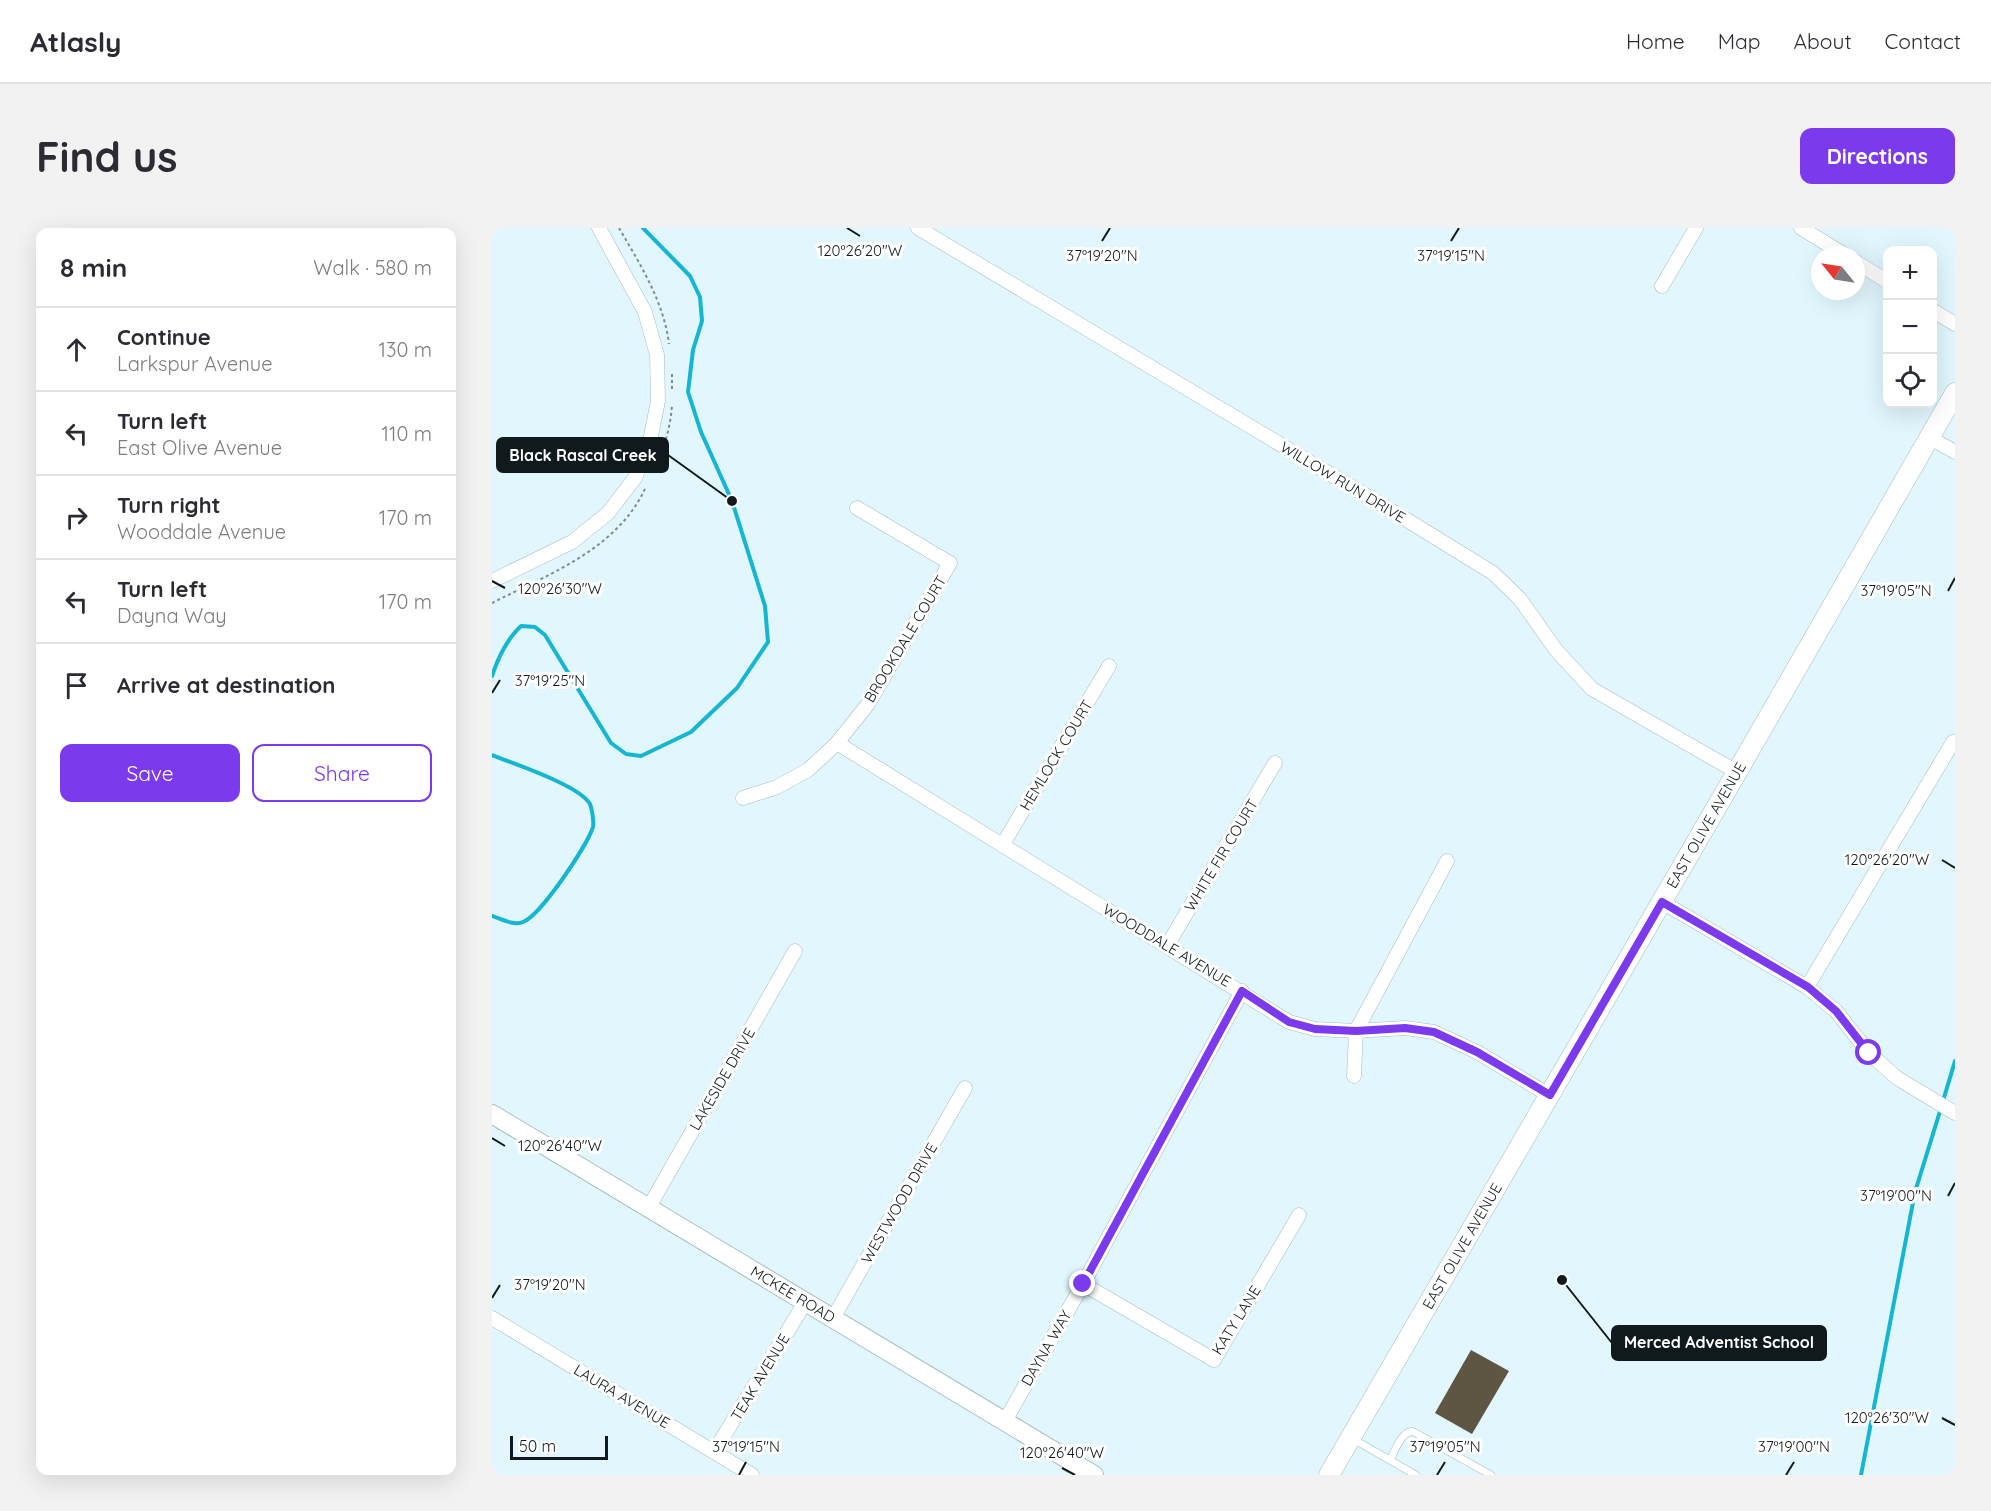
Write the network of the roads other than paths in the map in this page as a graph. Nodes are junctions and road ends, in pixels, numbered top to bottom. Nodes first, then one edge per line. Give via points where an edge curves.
1 (599, 228) edge
2 (918, 228) edge
3 (1696, 228) edge
4 (1801, 228) edge
5 (1830, 246) edge
6 (1865, 268) edge
7 (1883, 279) edge
8 (1662, 286) dead end
9 (1937, 313) edge
10 (1955, 324) edge
11 (1955, 393) edge
12 (1929, 437) junction
13 (1955, 452) edge
14 (857, 508) dead end
15 (492, 581) edge
16 (1109, 666) dead end
17 (1953, 742) dead end
18 (837, 743) junction
19 (1275, 763) dead end
20 (1737, 772) junction
21 (743, 798) dead end
22 (1003, 844) junction
23 (1447, 861) dead end
24 (1662, 902) junction
25 (1167, 946) junction
26 (795, 951) dead end
27 (1808, 987) junction
28 (1242, 991) junction
29 (1356, 1031) junction
30 (1354, 1076) dead end
31 (965, 1088) dead end
32 (1550, 1095) junction
33 (1955, 1113) edge
34 (492, 1114) edge
35 (649, 1207) junction
36 (1299, 1215) dead end
37 (1083, 1284) junction
38 (806, 1301) junction
39 (492, 1318) edge
40 (833, 1318) junction
41 (1005, 1421) junction
42 (1351, 1438) junction
43 (714, 1452) junction
44 (1390, 1460) junction
45 (752, 1475) edge
46 (1094, 1475) edge
47 (1329, 1475) edge
48 (1416, 1475) edge
49 (1491, 1475) edge

1 - 15 street via 645,312 657,355 658,401 650,441 635,478 608,513 572,542
2 - 20 street, WILLOW RUN DRIVE via 1493,573 1520,599 1556,650 1592,689
3 - 8 street
4 - 5 street
6 - 7 street
9 - 10 street
11 - 12 main road, EAST OLIVE AVENUE
12 - 13 street
12 - 20 main road, EAST OLIVE AVENUE
14 - 18 street, BROOKDALE COURT via 950,563 868,704
16 - 22 street, HEMLOCK COURT
17 - 27 street
18 - 21 street via 808,770 777,787
18 - 22 street, WOODDALE AVENUE
19 - 25 street, WHITE FIR COURT
20 - 24 main road, EAST OLIVE AVENUE
22 - 25 street, WOODDALE AVENUE
23 - 29 street
24 - 27 street
24 - 32 main road, EAST OLIVE AVENUE
25 - 28 street, WOODDALE AVENUE
26 - 35 street, LAKESIDE DRIVE
27 - 33 street via 1836,1011 1869,1053 1897,1078
28 - 29 street, WOODDALE AVENUE via 1289,1022 1315,1029
28 - 37 street, DAYNA WAY
29 - 30 street
29 - 32 street, WOODDALE AVENUE via 1405,1028 1434,1032
31 - 40 street, WESTWOOD DRIVE
32 - 42 main road, EAST OLIVE AVENUE
34 - 35 street, MCKEE ROAD
35 - 38 street, MCKEE ROAD
36 - 37 street, KATY LANE via 1214,1360
37 - 41 street, DAYNA WAY
38 - 40 street, MCKEE ROAD
38 - 43 street, TEAK AVENUE
39 - 43 street, LAURA AVENUE
40 - 41 street, MCKEE ROAD
41 - 46 street, MCKEE ROAD
42 - 44 lane
42 - 47 main road, EAST OLIVE AVENUE
43 - 45 street, LAURA AVENUE
44 - 48 lane
44 - 49 lane via 1406,1432 1412,1431

